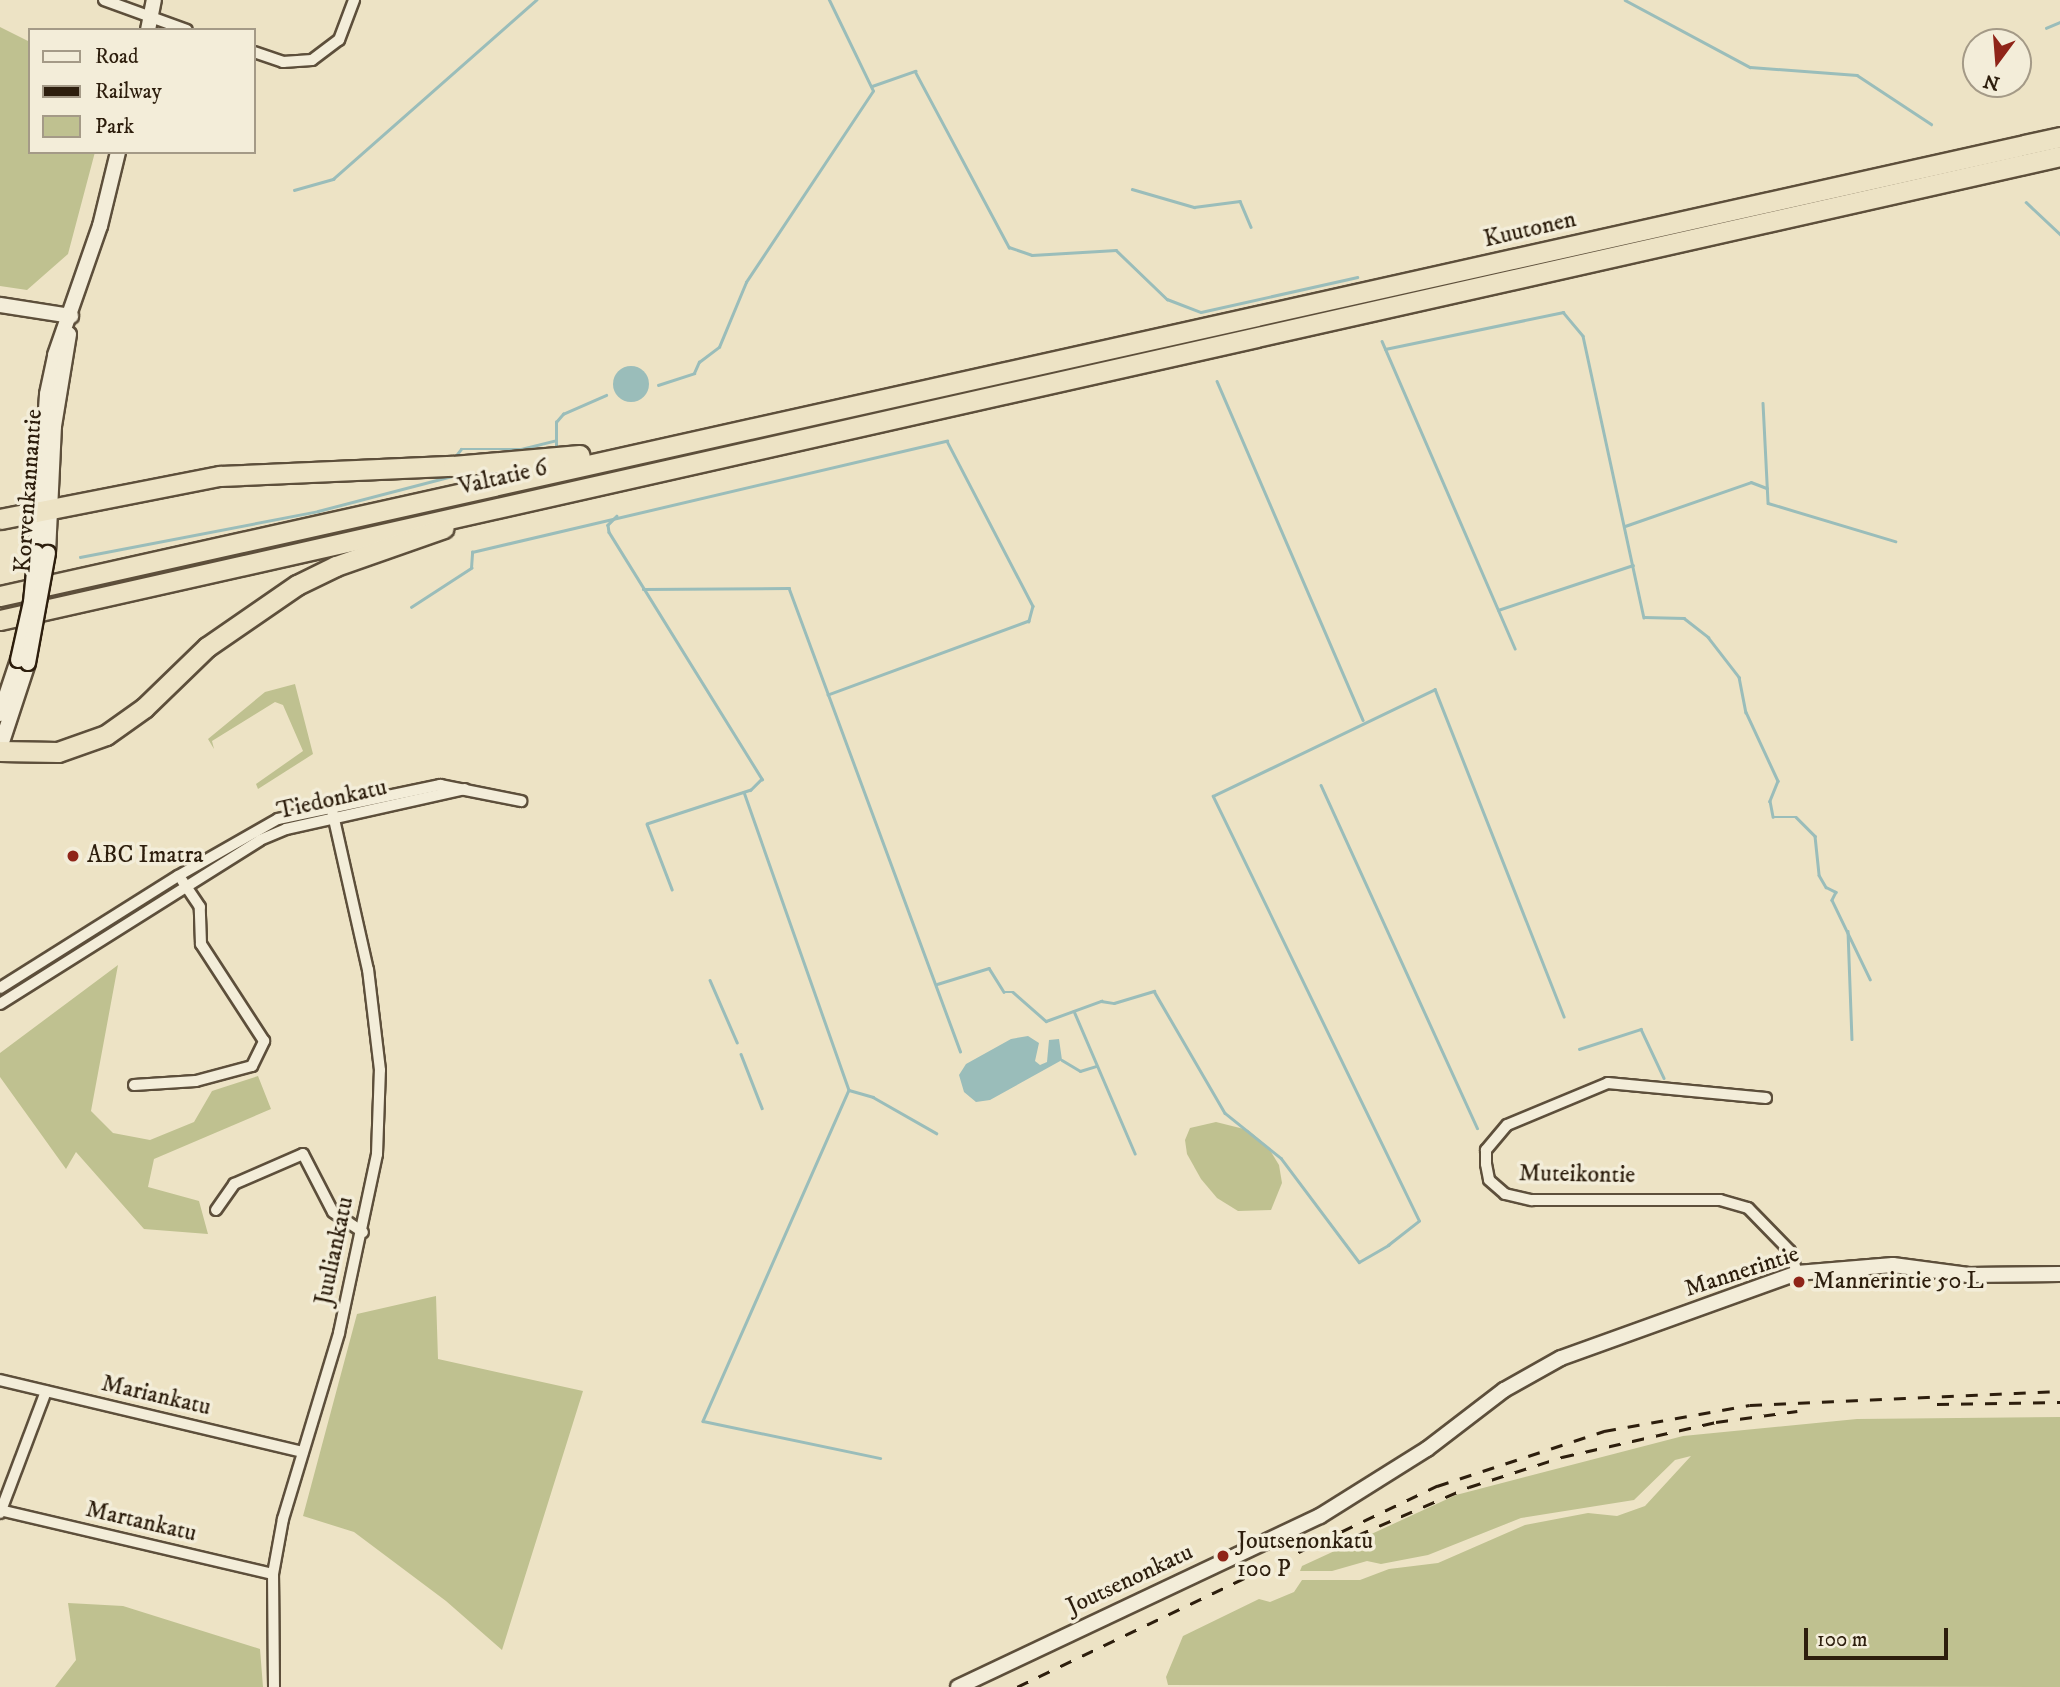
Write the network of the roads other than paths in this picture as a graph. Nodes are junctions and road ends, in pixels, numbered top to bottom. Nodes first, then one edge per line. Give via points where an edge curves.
1 (104, 0) edge
2 (154, 0) edge
3 (354, 0) edge
4 (149, 24) edge
5 (174, 28) edge
6 (256, 53) edge
7 (2060, 137) edge
8 (117, 154) edge
9 (2060, 156) edge
10 (0, 305) edge
11 (71, 316) junction
12 (1014, 379) junction
13 (706, 438) junction
14 (576, 487) junction
15 (45, 507) junction
16 (0, 519) edge
17 (0, 596) edge
18 (0, 620) edge
19 (23, 661) junction
20 (0, 714) edge
21 (0, 749) edge
22 (467, 789) junction
23 (521, 801) dead end
24 (331, 806) junction
25 (334, 819) junction
26 (178, 876) junction
27 (186, 885) junction
28 (0, 988) edge
29 (0, 1004) edge
30 (134, 1085) dead end
31 (1766, 1098) dead end
32 (216, 1210) dead end
33 (363, 1232) junction
34 (1797, 1273) junction
35 (2060, 1274) edge
36 (1531, 1373) joint
37 (0, 1380) edge
38 (46, 1391) junction
39 (303, 1452) junction
40 (0, 1511) edge
41 (273, 1574) junction
42 (274, 1687) edge
43 (958, 1687) edge

1 - 4 street
2 - 4 street
3 - 6 street via 338,40 312,60 282,62
4 - 5 street
7 - 12 highway, Kuutonen
8 - 11 street, Korvenkannantie
9 - 12 highway, Kuutonen
10 - 11 street
11 - 15 street, Korvenkannantie
12 - 13 highway, Valtatie 6
12 - 14 highway, Valtatie 6
13 - 15 highway via 510,462 220,476
13 - 17 highway, Valtatie 6
14 - 18 highway, Valtatie 6
14 - 21 highway via 380,549 297,585 206,647 124,724 83,746 39,753
15 - 16 highway
15 - 19 street, Korvenkannantie, bridge via 42,553
19 - 20 street, Korvenkannantie
19 - 21 street, Korvenkannantie
22 - 23 street, Tiedonkatu
22 - 24 street, Tiedonkatu via 440,785
22 - 25 street, Tiedonkatu
24 - 25 street, Juuliankatu
24 - 26 street, Tiedonkatu via 255,829
25 - 27 street, Tiedonkatu via 260,840
25 - 33 street, Juuliankatu via 368,970 380,1070 376,1154
26 - 27 street
26 - 28 street, Tiedonkatu
27 - 29 street, Tiedonkatu
27 - 30 street via 200,907 201,944 264,1041 252,1066 196,1081
31 - 34 street, Muteikontie via 1608,1083 1507,1125 1486,1150 1486,1164 1489,1180 1505,1194 1532,1200 1720,1200 1748,1208 1790,1251
32 - 33 street via 234,1184 303,1154 333,1212
33 - 39 street, Juuliankatu
34 - 35 street, Mannerintie via 1893,1265 1968,1275
34 - 36 street, Mannerintie
36 - 43 street, Joutsenonkatu via 1398,1469 1320,1516
37 - 38 street, Mariankatu
38 - 39 street, Mariankatu
38 - 40 street
39 - 41 street, Juuliankatu
40 - 41 street, Martankatu
41 - 42 street, Juuliankatu

